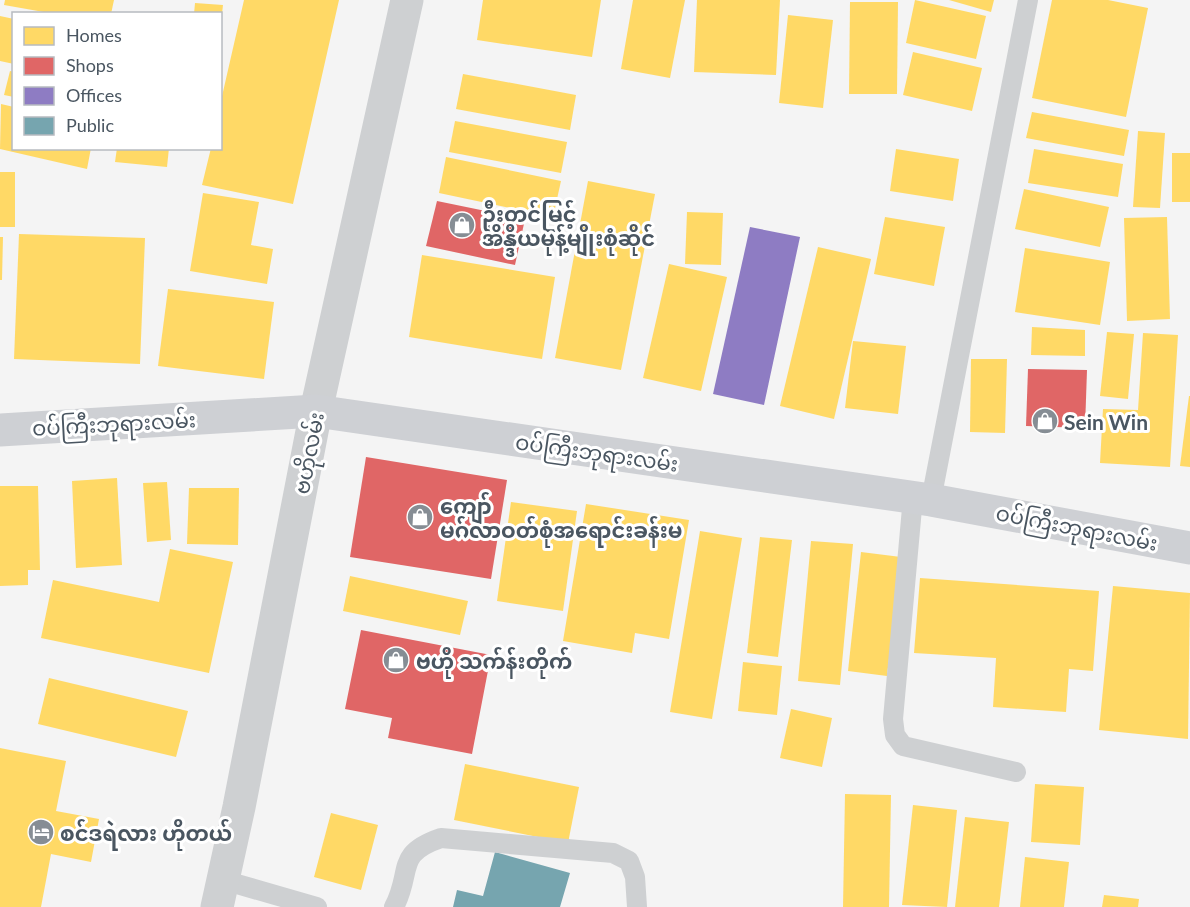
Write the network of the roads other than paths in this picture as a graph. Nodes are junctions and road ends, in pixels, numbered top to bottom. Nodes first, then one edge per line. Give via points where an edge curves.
1 (407, 0) edge
2 (1028, 0) edge
3 (316, 411) junction
4 (0, 430) edge
5 (922, 499) junction
6 (1190, 548) edge
7 (1016, 772) dead end
8 (220, 893) edge
9 (317, 907) edge
10 (394, 907) edge
11 (637, 907) edge

1 - 3 street, ဗဟိုလမ်း
2 - 5 lane
3 - 4 street, ဝပ်ကြီးဘုရားလမ်း
3 - 5 street, ဝပ်ကြီးဘုရားလမ်း
3 - 8 street, ဗဟိုလမ်း
5 - 6 street, ဝပ်ကြီးဘုရားလမ်း
5 - 7 lane via 893,719 895,735 903,746
8 - 9 lane
10 - 11 lane via 410,857 419,845 441,838 613,853 629,861 636,878

